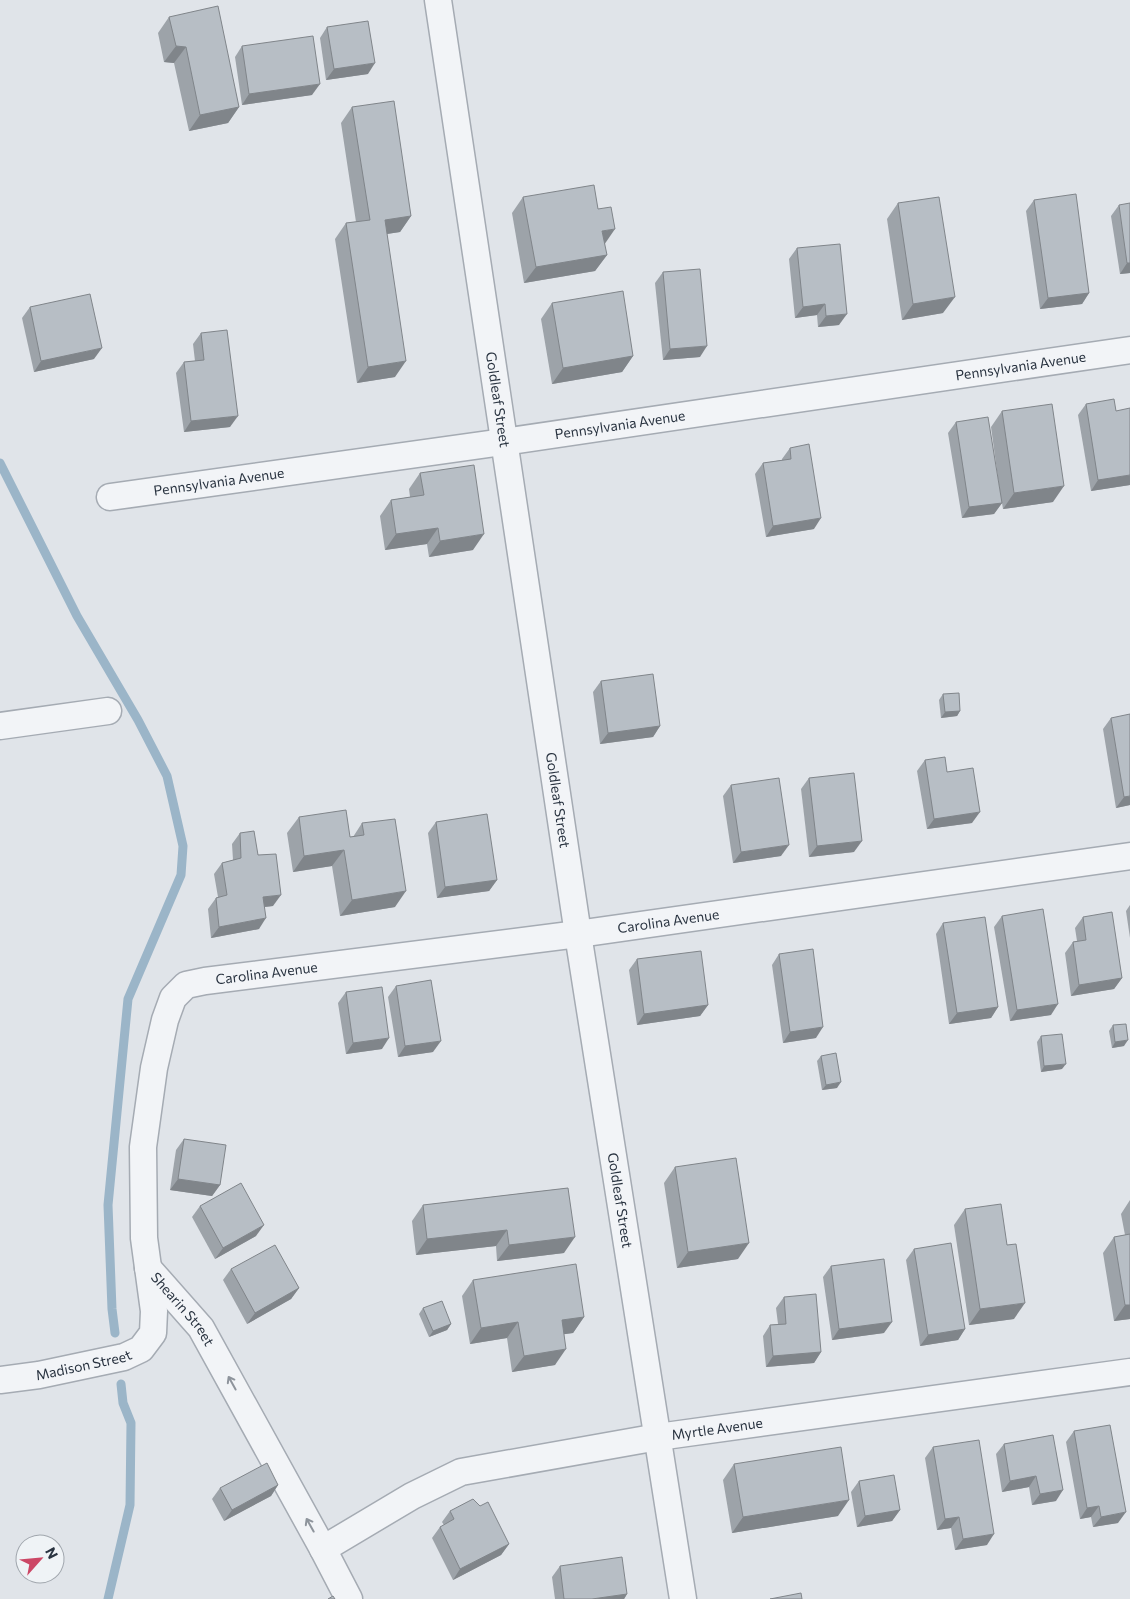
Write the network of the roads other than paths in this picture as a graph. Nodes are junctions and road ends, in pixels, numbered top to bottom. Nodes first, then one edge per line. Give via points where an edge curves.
1 (438, 0) edge
2 (1130, 350) edge
3 (503, 442) junction
4 (110, 497) dead end
5 (108, 711) dead end
6 (0, 726) edge
7 (1130, 856) edge
8 (578, 934) junction
9 (205, 980) joint
10 (148, 1268) junction
11 (1130, 1372) edge
12 (0, 1380) edge
13 (658, 1437) junction
14 (323, 1548) junction
15 (349, 1599) edge
16 (684, 1599) edge

1 - 3 street, Goldleaf Street
2 - 3 street, Pennsylvania Avenue
3 - 4 street, Pennsylvania Avenue
3 - 8 street, Goldleaf Street
5 - 6 street
7 - 8 street, Carolina Avenue
8 - 9 street, Carolina Avenue
8 - 13 street, Goldleaf Street
9 - 10 street, Shearin Street via 186,985 173,998 154,1068 143,1147 144,1238
10 - 12 street, Madison Street via 154,1311 153,1333 141,1349 124,1357
14 -> 10 street, Shearin Street via 201,1328
11 - 13 street, Myrtle Avenue
13 - 14 street, Myrtle Avenue via 461,1472 412,1496
13 - 16 street, Goldleaf Street
14 - 15 street, Shearin Street

